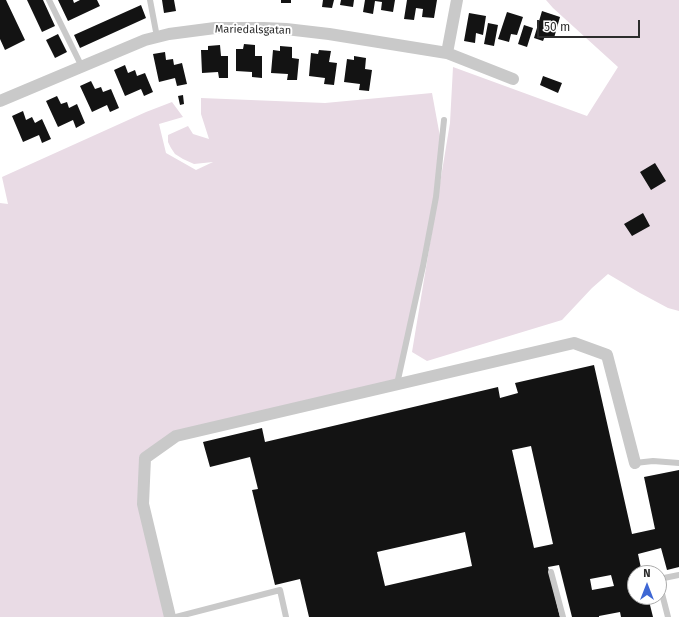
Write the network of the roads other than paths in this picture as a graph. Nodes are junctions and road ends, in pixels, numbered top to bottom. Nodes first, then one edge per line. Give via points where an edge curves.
1 (49, 0) edge
2 (150, 0) edge
3 (457, 0) edge
4 (157, 37) junction
5 (447, 53) junction
6 (82, 67) junction
7 (513, 79) dead end
8 (0, 101) edge
9 (444, 120) dead end
10 (397, 384) junction
11 (679, 463) edge
12 (635, 464) joint
13 (551, 572) dead end
14 (679, 575) edge
15 (667, 577) edge
16 (665, 605) edge
17 (170, 617) edge
18 (176, 617) edge
19 (286, 617) edge
20 (563, 617) edge
21 (668, 617) edge

1 - 6 lane
2 - 4 lane
3 - 5 street
4 - 5 street, Mariedalsgatan via 215,28 264,28 329,34
4 - 6 street, Mariedalsgatan
5 - 7 street, Mariedalsgatan
6 - 8 street, Mariedalsgatan
9 - 10 lane via 436,197
10 - 12 street via 574,343 607,355
10 - 17 street via 176,436 145,458 143,504
11 - 12 lane via 653,461
13 - 20 lane
14 - 15 lane
16 - 21 lane
18 - 19 lane via 280,590

